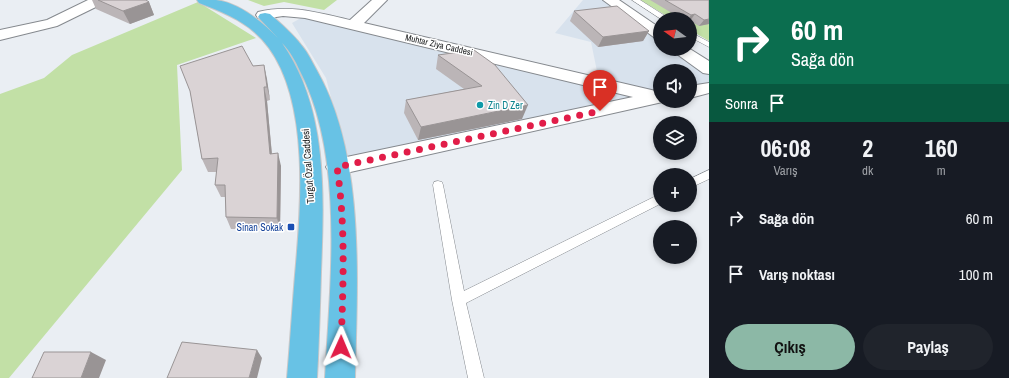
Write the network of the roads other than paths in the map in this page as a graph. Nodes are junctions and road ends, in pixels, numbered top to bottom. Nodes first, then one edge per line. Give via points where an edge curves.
1 (99, 0) edge
2 (204, 0) edge
3 (231, 0) edge
4 (380, 0) edge
5 (610, 0) edge
6 (635, 0) edge
7 (655, 12) edge
8 (255, 17) junction
9 (354, 25) junction
10 (653, 30) edge
11 (0, 35) edge
12 (697, 38) edge
13 (709, 45) edge
14 (690, 56) edge
15 (709, 69) edge
16 (709, 88) edge
17 (697, 91) edge
18 (653, 96) edge
19 (653, 99) edge
20 (337, 167) junction
21 (709, 174) edge
22 (697, 180) edge
23 (438, 185) dead end
24 (653, 203) edge
25 (459, 300) junction
26 (302, 378) edge
27 (340, 378) edge
28 (476, 378) edge

1 - 11 street via 52,23
2 - 8 main road, Turgut Özal Caddesi
3 - 8 main road, Turgut Özal Caddesi
4 - 9 street
5 - 10 street
6 - 7 lane
8 - 9 street, Muhtar Ziya Caddesi via 282,12 305,14
8 - 20 main road, Turgut Özal Caddesi via 276,25 289,38 313,76 324,102
8 - 26 main road, Turgut Özal Caddesi via 261,30 284,60 293,80 302,106 309,142 312,192
9 - 18 street, Muhtar Ziya Caddesi
12 - 13 lane
14 - 15 street
16 - 17 street
19 - 20 street
20 - 27 main road, Turgut Özal Caddesi via 341,191 344,255
21 - 22 lane
23 - 25 lane
24 - 25 lane
25 - 28 lane

